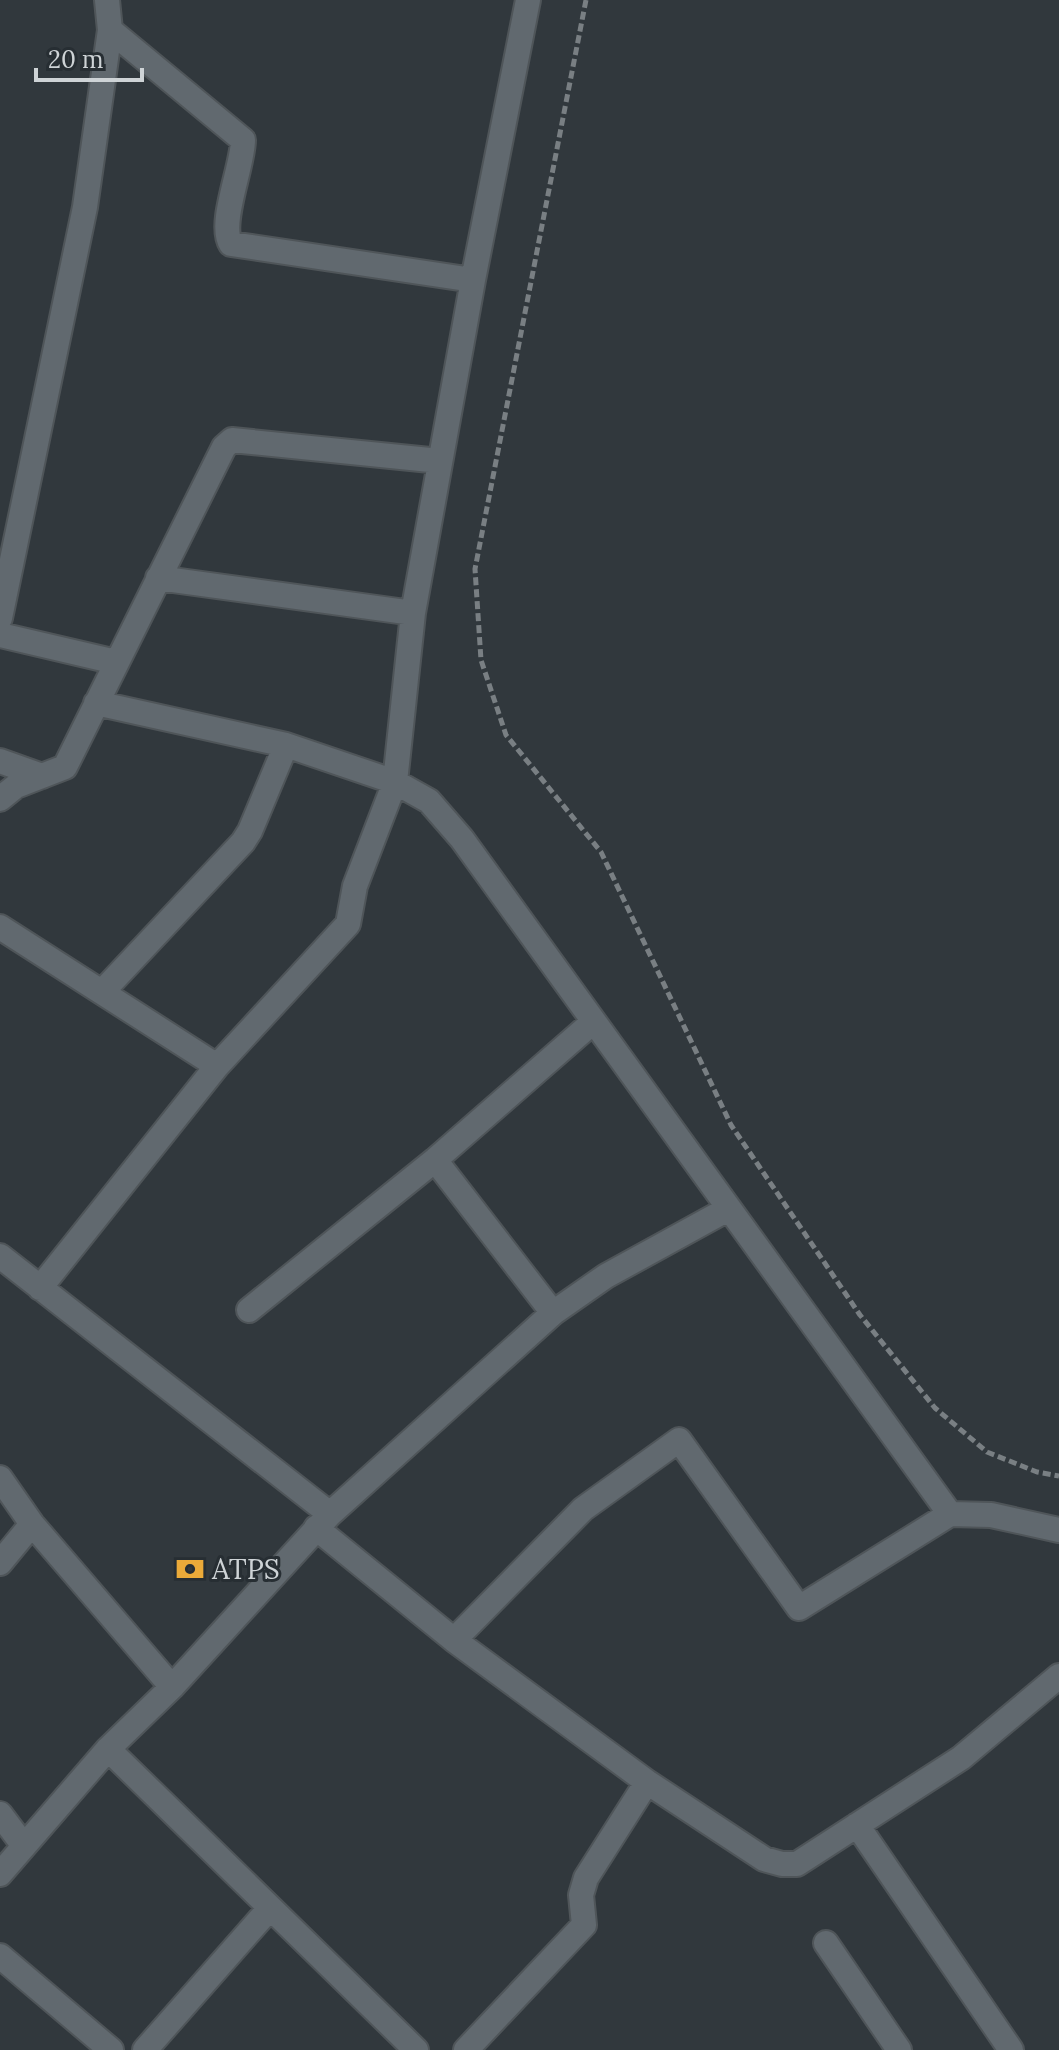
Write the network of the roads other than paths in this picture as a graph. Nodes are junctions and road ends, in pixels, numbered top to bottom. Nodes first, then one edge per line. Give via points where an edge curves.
1 (107, 0) edge
2 (528, 0) edge
3 (110, 30) junction
4 (473, 280) junction
5 (440, 461) junction
6 (158, 578) junction
7 (413, 613) junction
8 (0, 618) edge
9 (0, 635) edge
10 (116, 662) junction
11 (96, 703) junction
12 (286, 745) junction
13 (0, 761) edge
14 (42, 776) junction
15 (395, 782) junction
16 (0, 799) edge
17 (0, 927) edge
18 (102, 992) junction
19 (593, 1022) junction
20 (217, 1066) junction
21 (435, 1160) junction
22 (728, 1209) junction
23 (0, 1256) edge
24 (40, 1288) junction
25 (249, 1310) dead end
26 (553, 1313) junction
27 (0, 1478) edge
28 (950, 1514) junction
29 (323, 1521) junction
30 (32, 1524) junction
31 (1059, 1530) edge
32 (0, 1563) edge
33 (454, 1640) junction
34 (1059, 1676) edge
35 (172, 1687) junction
36 (108, 1749) junction
37 (647, 1782) junction
38 (0, 1814) edge
39 (857, 1825) junction
40 (24, 1846) junction
41 (0, 1874) edge
42 (270, 1908) junction
43 (826, 1943) dead end
44 (0, 1956) edge
45 (406, 2046) edge
46 (111, 2050) edge
47 (145, 2050) edge
48 (466, 2050) edge
49 (899, 2050) edge
50 (1011, 2050) edge

1 - 3 street
2 - 4 street
3 - 4 street via 243,140 228,222 231,244
3 - 8 street via 85,207
4 - 5 street
5 - 6 street via 232,440
5 - 7 street
6 - 7 street
6 - 10 street
7 - 15 street
9 - 10 street
10 - 11 street
11 - 12 street
11 - 14 street via 65,767
12 - 15 street
12 - 18 street via 243,842
13 - 14 street
14 - 16 street
15 - 19 street via 429,801 462,839
15 - 20 street via 355,886 348,924
17 - 18 street
18 - 20 street
19 - 21 street
19 - 22 street
20 - 24 street
21 - 25 street
21 - 26 street
22 - 26 street via 606,1276
22 - 28 street
23 - 24 street
24 - 29 street
26 - 29 street
27 - 30 street
28 - 31 street via 991,1515
28 - 33 street via 799,1608 679,1440 583,1509
29 - 33 street
29 - 35 street
30 - 32 street
30 - 35 street
33 - 37 street
34 - 39 street via 961,1758
35 - 36 street
36 - 40 street
36 - 42 street
37 - 39 street via 764,1859 782,1864 797,1864
37 - 48 street via 586,1878 581,1895 584,1925
38 - 40 street
39 - 50 street
40 - 41 street
42 - 45 street
42 - 47 street
43 - 49 street
44 - 46 street

